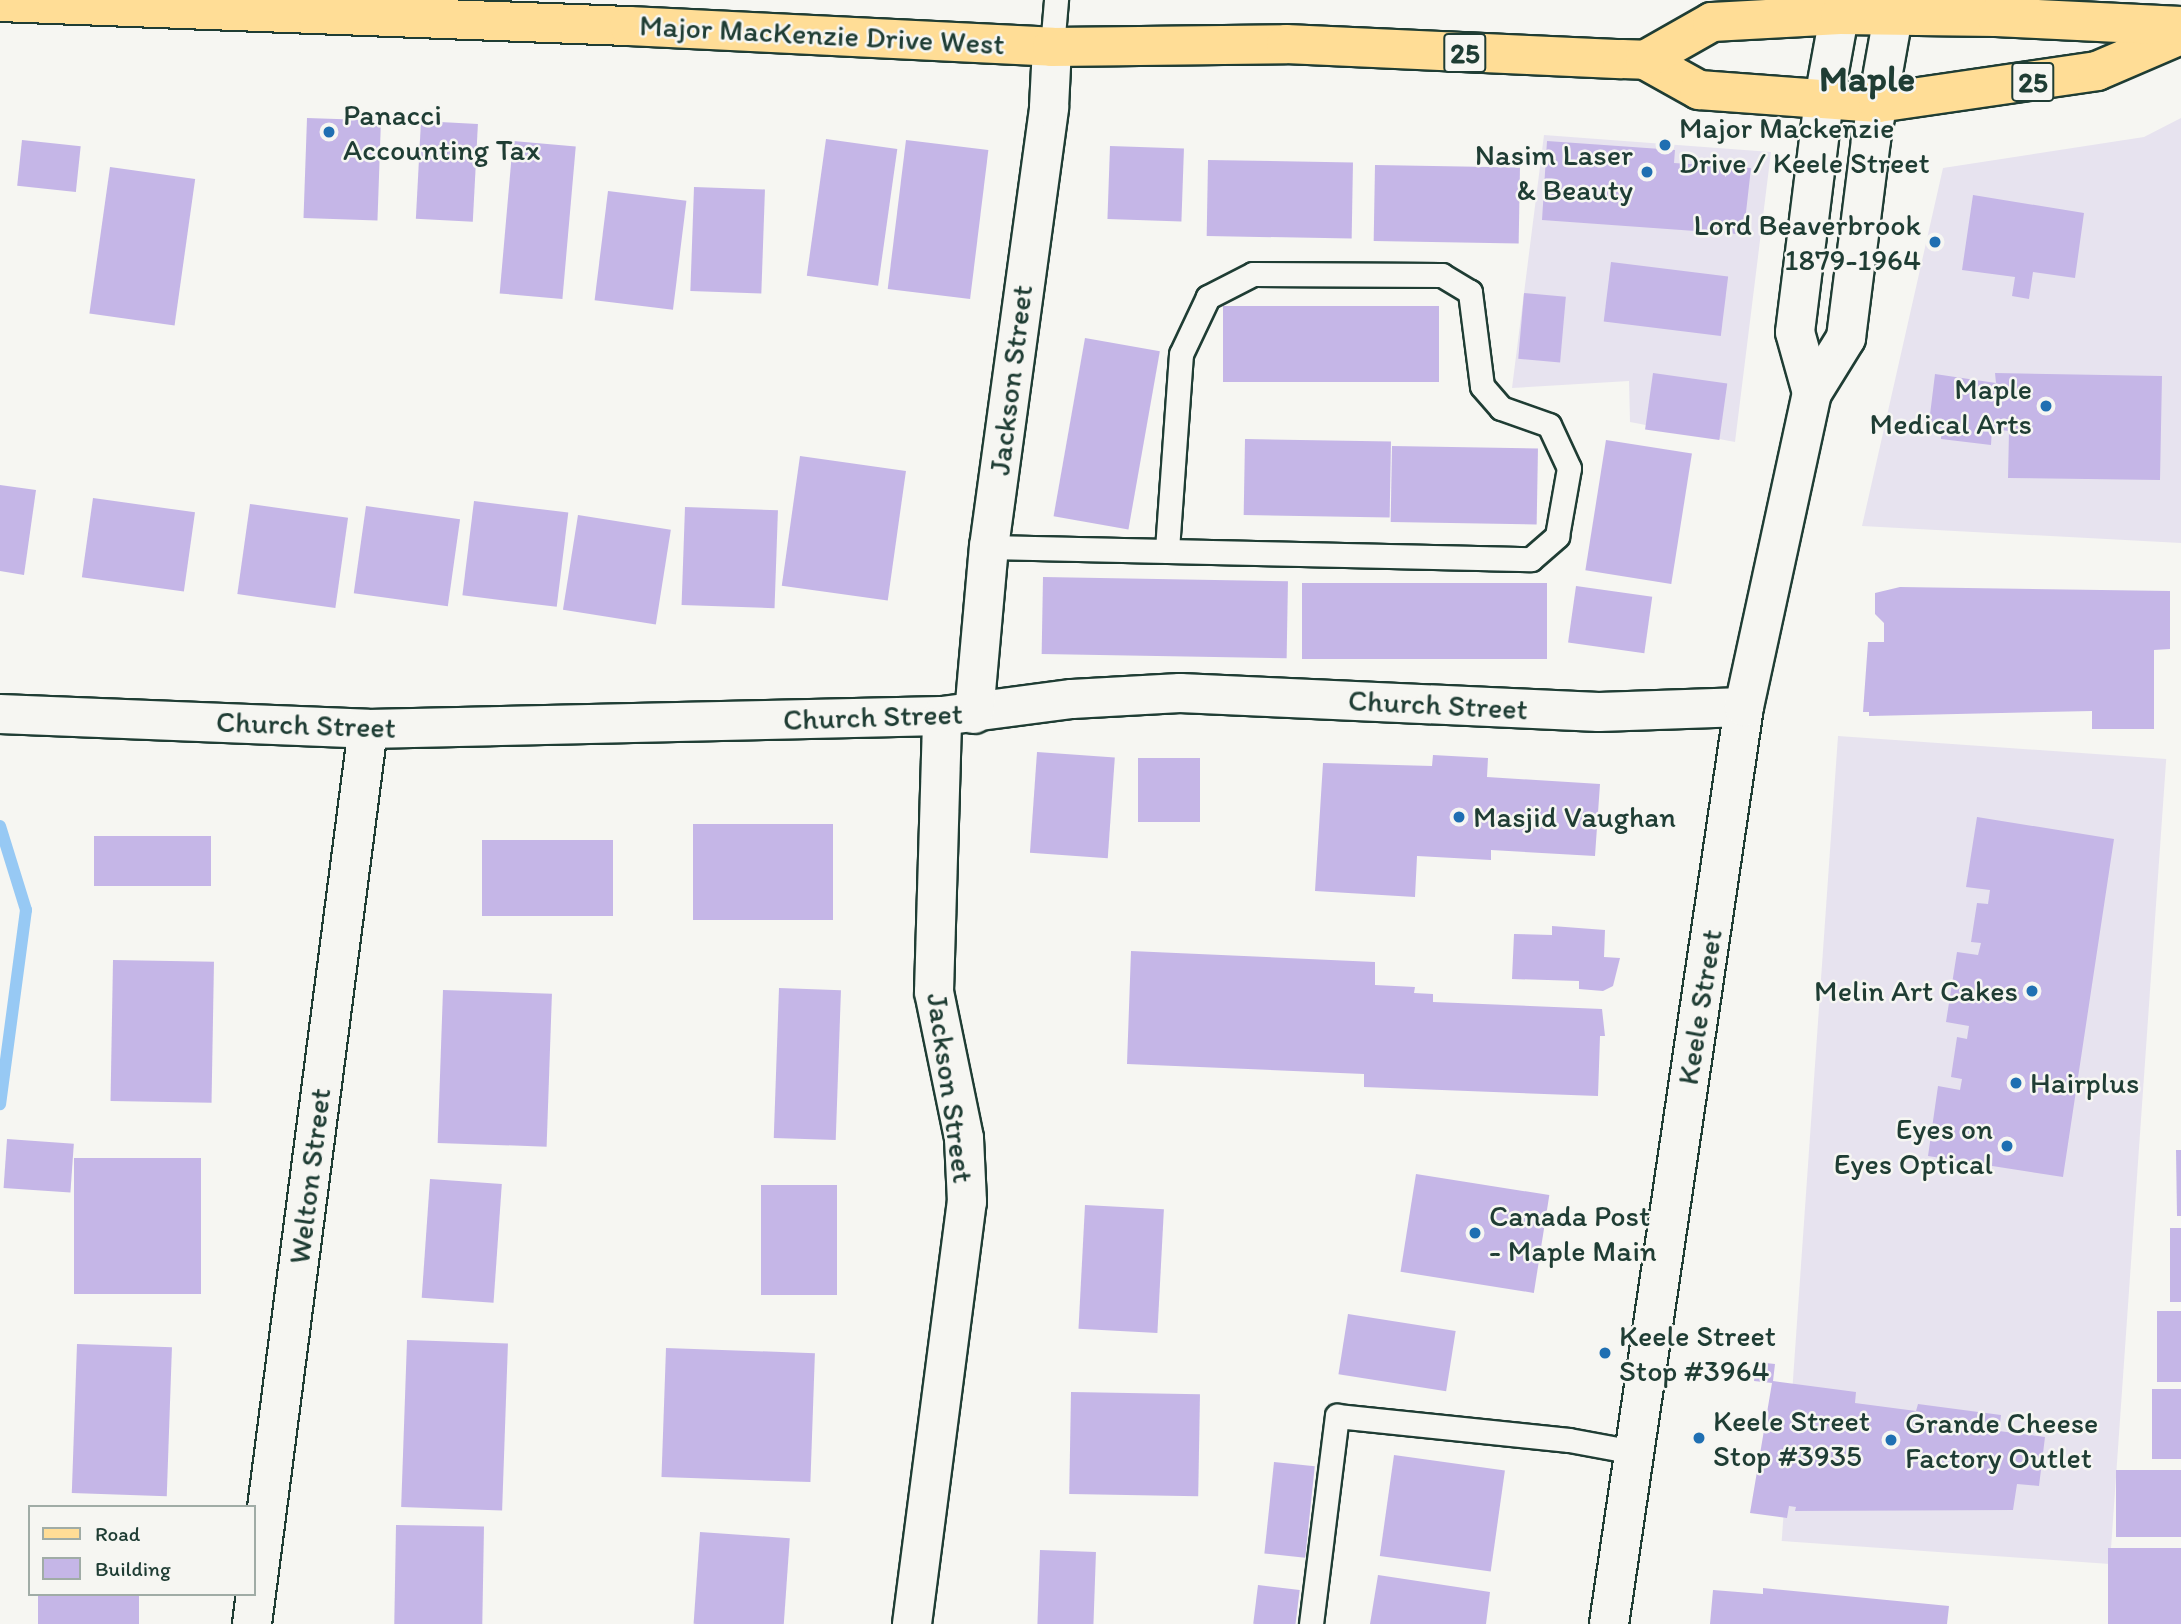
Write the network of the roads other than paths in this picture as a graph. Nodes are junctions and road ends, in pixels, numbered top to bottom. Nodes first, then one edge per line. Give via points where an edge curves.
1 (1056, 0) edge
2 (0, 2) edge
3 (1841, 8) edge
4 (1895, 10) edge
5 (2181, 26) edge
6 (2181, 36) edge
7 (1052, 47) junction
8 (1645, 60) junction
9 (1824, 99) junction
10 (1878, 103) junction
11 (1812, 393) junction
12 (989, 547) junction
13 (1167, 551) junction
14 (1744, 707) junction
15 (0, 714) edge
16 (958, 715) junction
17 (368, 729) junction
18 (1634, 1452) junction
19 (256, 1593) edge
20 (256, 1596) edge
21 (252, 1624) edge
22 (912, 1624) edge
23 (1311, 1624) edge
24 (1608, 1624) edge

1 - 7 lane
2 - 7 main road, Major MacKenzie Drive West / 25
3 - 4 main road, 25
3 - 8 main road, 25 via 1712,22
3 - 9 street, Keele Street
4 - 5 main road, 25
4 - 10 street, Keele Street
6 - 10 main road, Major MacKenzie Drive West / 25 via 2096,71
7 - 8 main road, Major MacKenzie Drive West / 25 via 1286,44
7 - 12 street, Jackson Street via 1049,107
8 - 9 main road, Major MacKenzie Drive West / 25 via 1699,90
9 - 10 main road, Major MacKenzie Drive West / 25
9 - 11 street, Keele Street via 1795,332
10 - 11 street, Keele Street via 1846,338
11 - 14 street, Keele Street
12 - 13 lane
12 - 16 street, Jackson Street
13 - 13 lane via 1531,559 1557,536 1569,468 1549,425 1501,408 1482,386 1469,292 1442,275 1253,274 1208,297 1181,354
14 - 16 street, Church Street via 1599,712 1180,693 1072,699
14 - 18 street, Keele Street
15 - 17 street, Church Street
16 - 17 street, Church Street
16 - 22 street, Jackson Street via 934,992 964,1138 967,1202
17 - 19 street, Welton Street
18 - 23 lane via 1569,1440 1337,1416
18 - 24 street, Keele Street
20 - 21 street, Welton Street

